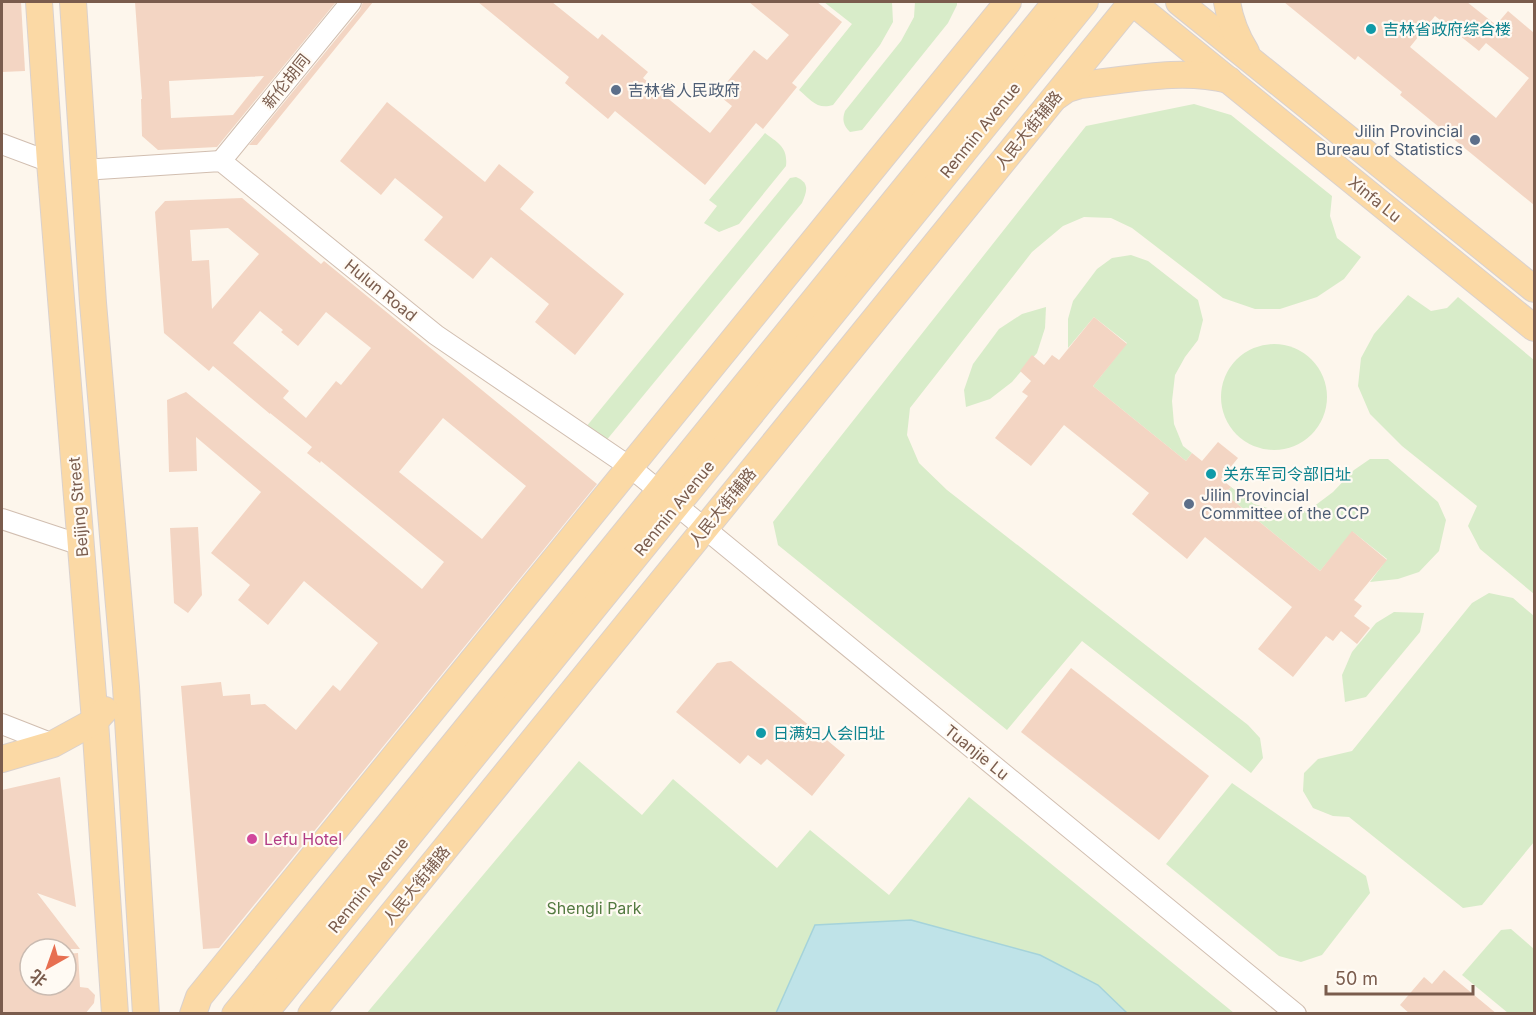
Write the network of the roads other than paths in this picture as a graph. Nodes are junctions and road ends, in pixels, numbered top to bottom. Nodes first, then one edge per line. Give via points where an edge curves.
1 (39, 2) edge
2 (73, 2) edge
3 (351, 2) edge
4 (988, 2) edge
5 (1008, 2) edge
6 (1056, 2) edge
7 (1085, 2) edge
8 (1132, 2) edge
9 (1179, 2) edge
10 (1227, 2) edge
11 (978, 38) junction
12 (1249, 58) junction
13 (1230, 81) junction
14 (1054, 98) junction
15 (2, 144) edge
16 (221, 161) junction
17 (50, 162) junction
18 (83, 170) junction
19 (1534, 289) edge
20 (1534, 328) edge
21 (630, 467) junction
22 (668, 497) junction
23 (2, 519) edge
24 (705, 528) junction
25 (81, 545) junction
26 (126, 687) junction
27 (95, 721) junction
28 (2, 724) edge
29 (53, 744) junction
30 (2, 759) edge
31 (115, 1014) edge
32 (146, 1014) edge
33 (192, 1014) edge
34 (235, 1014) edge
35 (264, 1014) edge
36 (311, 1014) edge
37 (1296, 1014) edge

1 - 17 main road, Beijing Street
2 - 18 main road, Beijing Street
3 - 16 street, 新伦胡同
4 - 11 main road via 987,18
5 - 11 main road
6 - 22 main road, Renmin Avenue
7 - 22 main road, Renmin Avenue
8 - 13 main road, Xinfa Lu
8 - 14 main road, 人民大街辅路
9 - 12 main road, Xinfa Lu
10 - 12 main road via 1233,28
11 - 21 main road
12 - 19 main road, Xinfa Lu
13 - 14 main road via 1210,75 1179,74 1080,85
13 - 20 main road, Xinfa Lu
14 - 24 main road, 人民大街辅路
15 - 17 street
16 - 18 street
16 - 21 street, Hulun Road via 436,335
17 - 25 main road, Beijing Street
18 - 26 main road, Beijing Street
21 - 22 street, Hulun Road
21 - 33 main road via 200,997
22 - 24 street, Tuanjie Lu
22 - 34 main road, Renmin Avenue
22 - 35 main road, Renmin Avenue
23 - 25 street
24 - 36 main road, 人民大街辅路
24 - 37 street, Tuanjie Lu
25 - 27 main road, Beijing Street
26 - 27 main road
26 - 32 main road, Beijing Street
27 - 29 main road
27 - 31 main road, Beijing Street
28 - 29 street
29 - 30 main road

